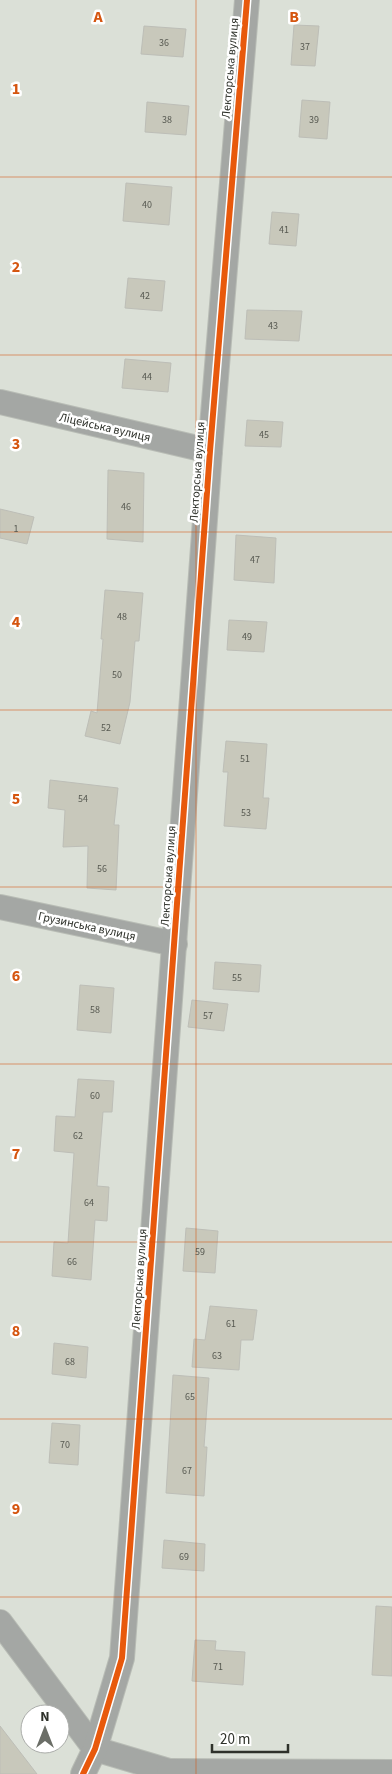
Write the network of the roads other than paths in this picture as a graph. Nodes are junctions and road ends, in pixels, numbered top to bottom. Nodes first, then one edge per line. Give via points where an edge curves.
1 (247, 0) edge
2 (0, 402) edge
3 (210, 451) junction
4 (0, 907) edge
5 (175, 944) junction
6 (0, 1622) edge
7 (95, 1749) junction
8 (170, 1772) edge
9 (392, 1772) edge
10 (83, 1774) edge

1 - 3 street, Лекторська вулиця
2 - 3 street, Ліцейська вулиця
3 - 5 street, Лекторська вулиця
4 - 5 street, Грузинська вулиця
5 - 7 street, Лекторська вулиця via 122,1658
6 - 7 street
7 - 8 street
7 - 10 street, Лекторська вулиця
8 - 9 street

